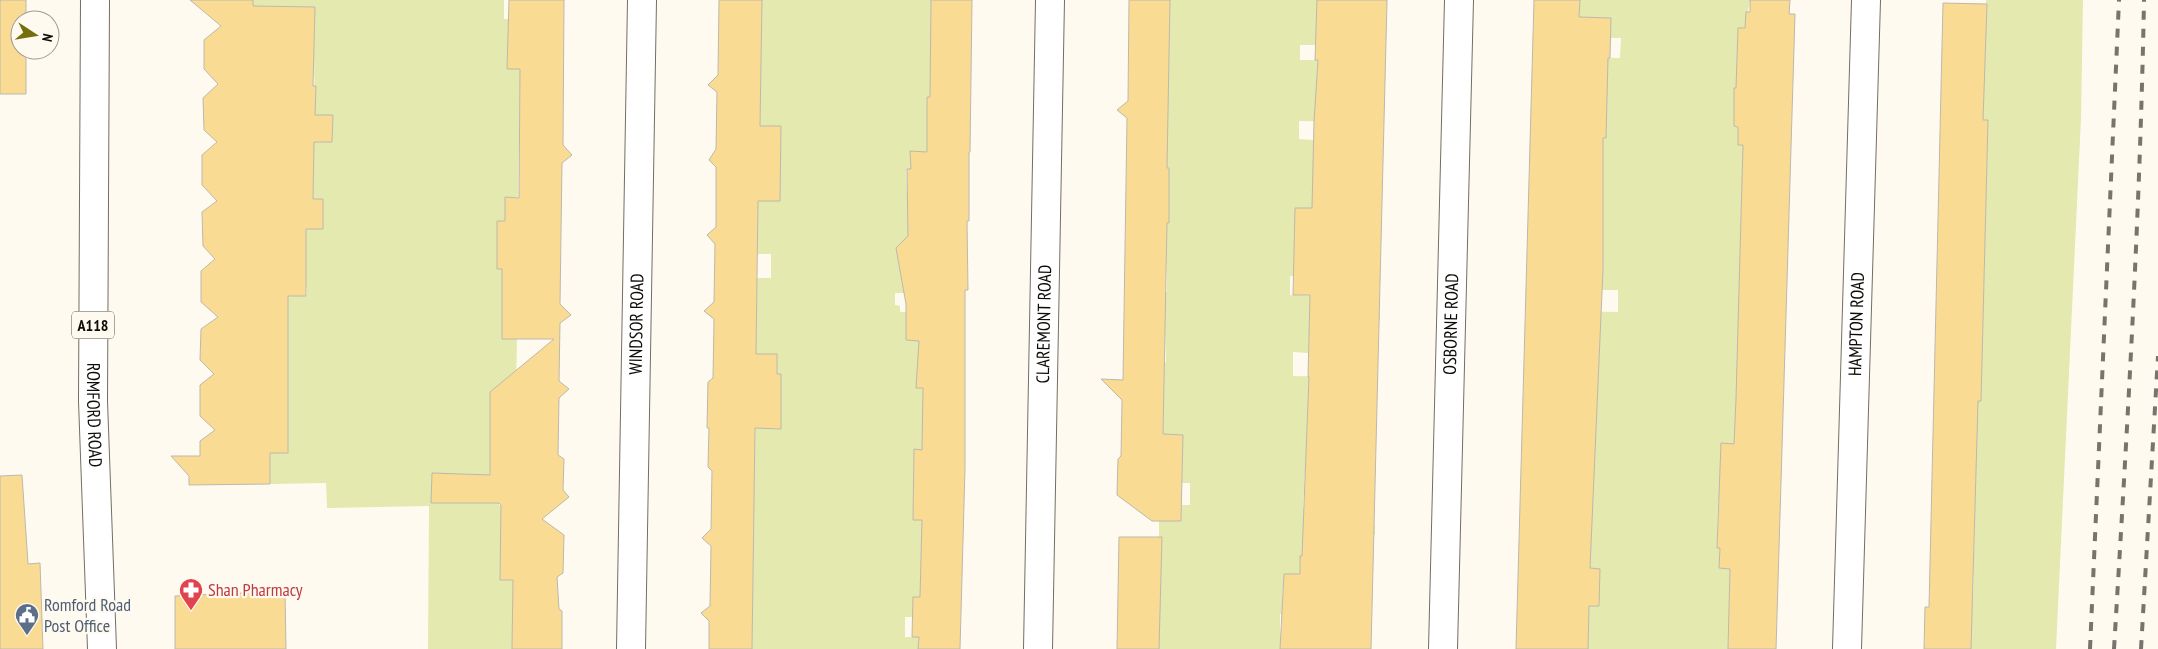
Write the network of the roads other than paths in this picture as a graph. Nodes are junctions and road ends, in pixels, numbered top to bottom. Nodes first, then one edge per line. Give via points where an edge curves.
1 (95, 0) edge
2 (642, 0) edge
3 (1050, 0) edge
4 (1459, 0) edge
5 (1866, 0) edge
6 (102, 649) edge
7 (631, 649) edge
8 (1038, 649) edge
9 (1443, 649) edge
10 (1847, 649) edge

1 - 6 street, ROMFORD ROAD / A118 via 93,401
2 - 7 street, WINDSOR ROAD
3 - 8 street, CLAREMONT ROAD
4 - 9 street, OSBORNE ROAD
5 - 10 street, HAMPTON ROAD

